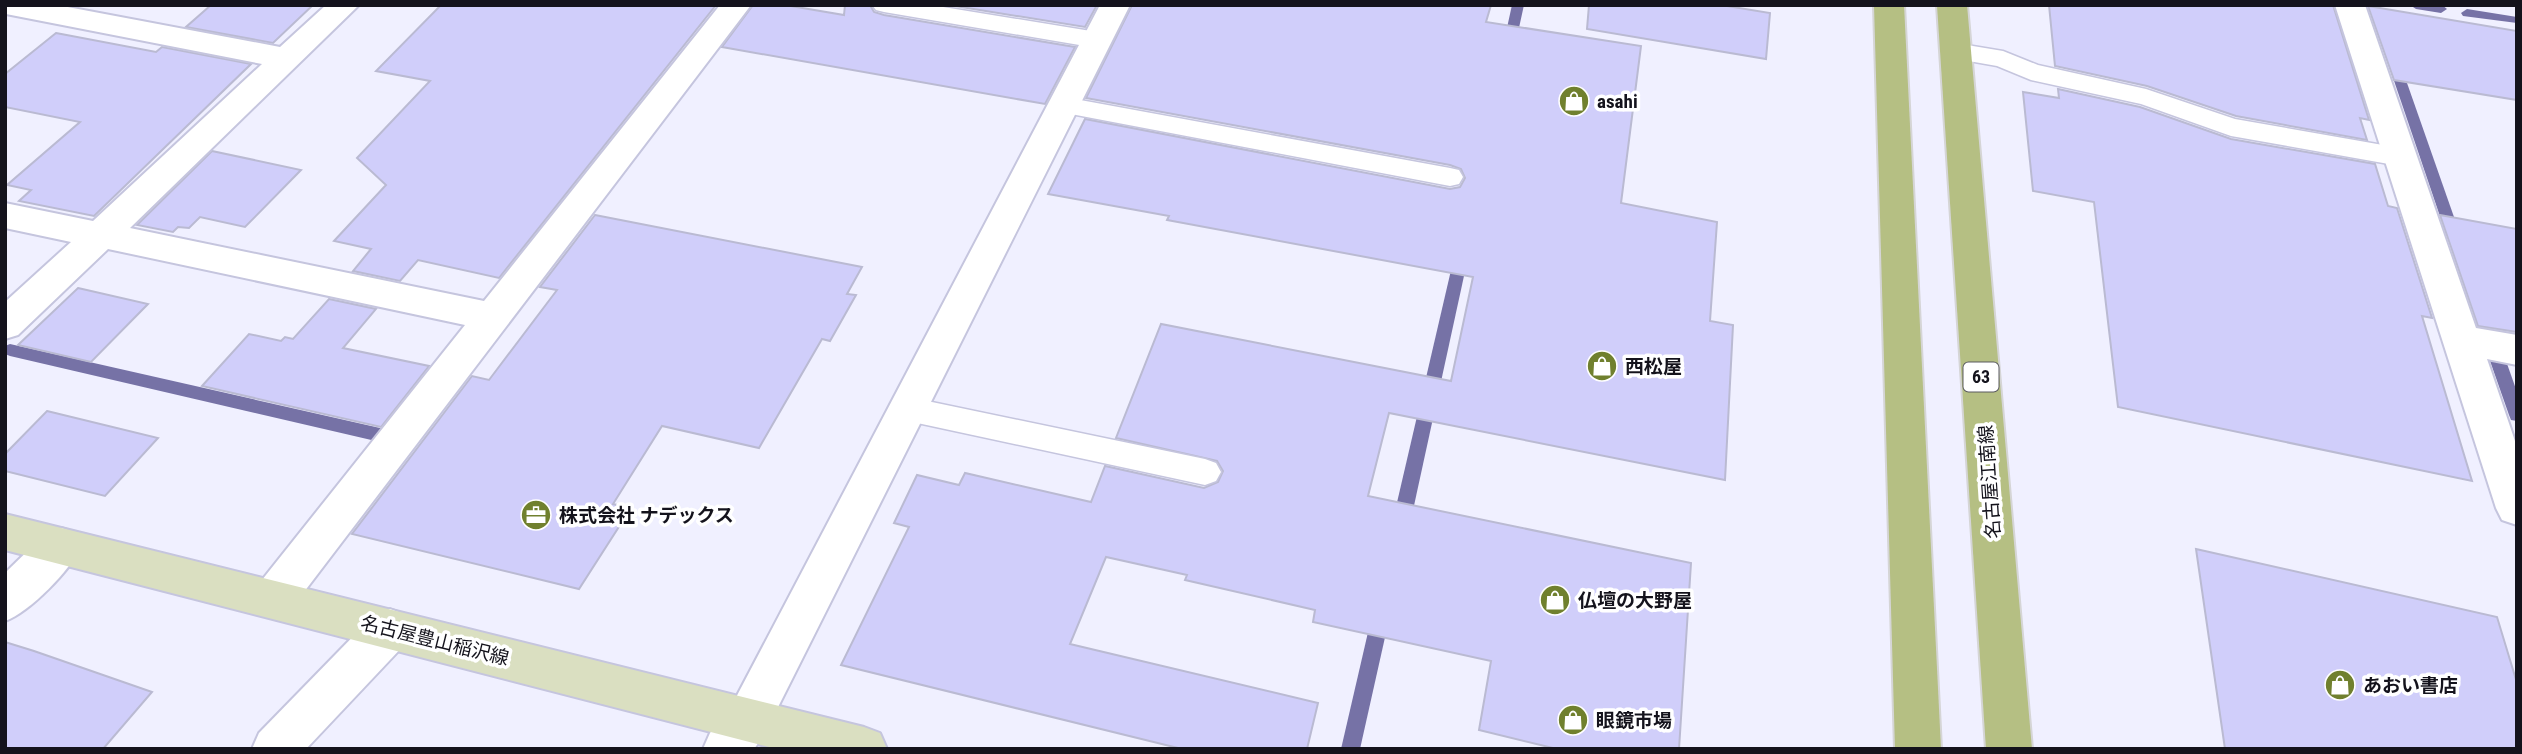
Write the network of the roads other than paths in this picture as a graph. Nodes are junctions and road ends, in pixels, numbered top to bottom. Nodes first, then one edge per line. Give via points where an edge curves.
1 (6, 5) edge
2 (344, 5) edge
3 (736, 5) edge
4 (884, 5) edge
5 (1115, 5) edge
6 (1889, 5) edge
7 (1952, 5) edge
8 (2350, 5) edge
9 (1097, 40) junction
10 (1955, 51) junction
11 (287, 60) junction
12 (1064, 105) junction
13 (2400, 157) junction
14 (1450, 177) dead end
15 (5, 215) edge
16 (101, 234) junction
17 (494, 317) junction
18 (5, 325) edge
19 (2461, 340) junction
20 (2517, 350) edge
21 (908, 409) junction
22 (1205, 472) dead end
23 (2517, 508) edge
24 (5, 532) edge
25 (61, 546) junction
26 (273, 599) junction
27 (5, 602) edge
28 (390, 629) junction
29 (737, 734) edge
30 (275, 749) edge
31 (864, 749) edge
32 (1918, 749) edge
33 (2009, 749) edge

1 - 11 street
2 - 11 street
3 - 17 street
4 - 9 lane
5 - 9 street
6 - 32 main road
7 - 10 main road, 名古屋江南線 / 63
8 - 13 street
9 - 12 street
10 - 13 lane via 2146,97 2231,127
10 - 33 main road, 名古屋江南線 / 63
11 - 16 street
12 - 14 lane
12 - 21 street
13 - 19 street
15 - 16 street
16 - 17 street
16 - 18 street
17 - 26 street
19 - 20 street
19 - 23 street
21 - 22 lane
21 - 29 street
24 - 25 main road, 名古屋豊山稲沢線
25 - 26 main road, 名古屋豊山稲沢線
25 - 27 street
26 - 28 main road, 名古屋豊山稲沢線
28 - 29 main road, 名古屋豊山稲沢線
28 - 30 street
29 - 31 main road, 名古屋豊山稲沢線

